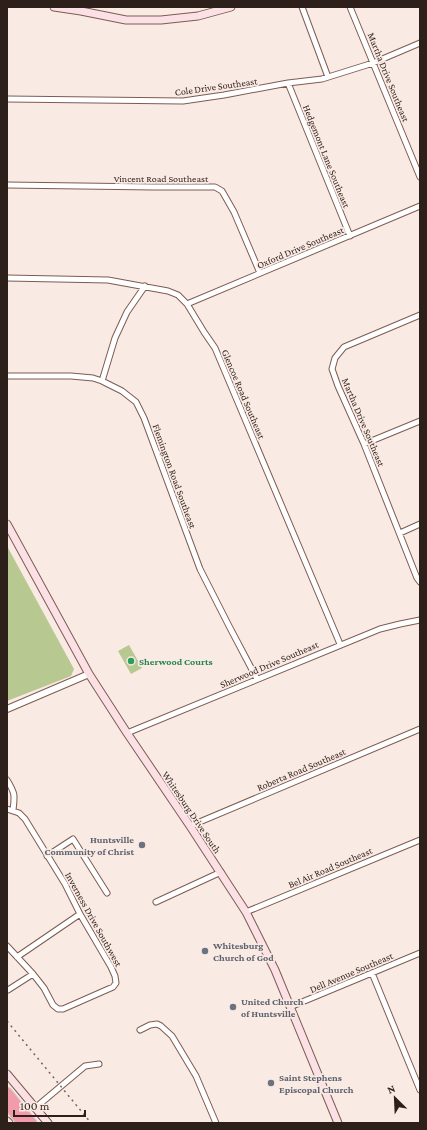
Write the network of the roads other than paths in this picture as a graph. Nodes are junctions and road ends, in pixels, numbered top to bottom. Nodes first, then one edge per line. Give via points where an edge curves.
1 (54, 7) edge
2 (231, 7) edge
3 (302, 7) edge
4 (350, 7) edge
5 (420, 43) edge
6 (373, 62) junction
7 (328, 77) junction
8 (288, 83) junction
9 (7, 99) edge
10 (420, 177) edge
11 (7, 185) edge
12 (420, 206) edge
13 (350, 236) junction
14 (260, 273) junction
15 (7, 278) edge
16 (145, 286) junction
17 (187, 304) junction
18 (420, 315) edge
19 (7, 376) edge
20 (102, 381) junction
21 (420, 421) edge
22 (364, 444) junction
23 (7, 524) edge
24 (420, 524) edge
25 (400, 533) junction
26 (420, 582) edge
27 (420, 620) edge
28 (340, 644) junction
29 (89, 674) junction
30 (257, 679) junction
31 (7, 708) edge
32 (420, 729) edge
33 (127, 733) junction
34 (7, 780) edge
35 (10, 810) edge
36 (190, 826) junction
37 (420, 840) edge
38 (47, 856) junction
39 (221, 872) junction
40 (107, 893) dead end
41 (156, 902) dead end
42 (246, 912) junction
43 (80, 914) junction
44 (7, 946) edge
45 (420, 953) edge
46 (17, 957) junction
47 (372, 973) junction
48 (34, 974) junction
49 (8, 990) edge
50 (290, 1008) junction
51 (140, 1030) dead end
52 (99, 1064) dead end
53 (7, 1074) edge
54 (420, 1090) edge
55 (7, 1092) edge
56 (7, 1104) edge
57 (35, 1108) junction
58 (22, 1123) edge
59 (32, 1123) edge
60 (48, 1123) edge
61 (216, 1123) edge
62 (338, 1123) edge

1 - 2 main road via 126,20 198,16
3 - 7 street
4 - 6 street, Martha Drive Southeast
5 - 6 street, Cole Drive Southeast
6 - 7 street, Cole Drive Southeast
6 - 10 street, Martha Drive Southeast
7 - 8 street, Cole Drive Southeast
8 - 9 street, Cole Drive Southeast via 183,101
8 - 13 street, Hedgemont Lane Southeast
11 - 14 street, Vincent Road Southeast via 215,187 222,191 234,212
12 - 13 street, Oxford Drive Southeast
13 - 14 street, Oxford Drive Southeast
14 - 17 street, Oxford Drive Southeast
15 - 16 street, Glencoe Road Southeast via 108,280
16 - 17 street, Glencoe Road Southeast via 178,295
16 - 20 street via 115,338
17 - 28 street, Glencoe Road Southeast via 215,348
18 - 22 street, Martha Drive Southeast via 344,347 335,358 332,369
19 - 20 street, Flemington Road Southeast via 72,376
20 - 30 street, Flemington Road Southeast via 122,391 136,402 200,569
21 - 22 street
22 - 25 street, Martha Drive Southeast
23 - 29 main road, Whitesburg Drive South
24 - 25 street
25 - 26 street, Martha Drive Southeast
27 - 28 street, Sherwood Drive Southeast via 380,628
28 - 30 street, Sherwood Drive Southeast
29 - 31 street
29 - 33 main road, Whitesburg Drive South
30 - 33 street, Sherwood Drive Southeast
32 - 36 street, Roberta Road Southeast
33 - 36 main road, Whitesburg Drive South
34 - 35 street via 15,796
35 - 38 street, Inverness Drive Southwest via 19,813 25,819
36 - 39 main road, Whitesburg Drive South
37 - 42 street, Bel Air Road Southeast
38 - 40 street via 73,839
38 - 43 street, Inverness Drive Southwest
39 - 41 street
39 - 42 main road, Whitesburg Drive South
42 - 50 main road, Whitesburg Drive South via 275,970
43 - 46 street
43 - 48 street, Inverness Drive Southwest via 116,976 113,987 58,1009
44 - 46 street, Inverness Drive Southwest
45 - 47 street, Dell Avenue Southeast
46 - 48 street, Inverness Drive Southwest
47 - 50 street, Dell Avenue Southeast
47 - 54 street
48 - 49 street
50 - 62 main road, Whitesburg Drive South
51 - 61 street via 157,1024 172,1036 196,1076
52 - 57 street via 85,1066
53 - 57 main road
55 - 59 highway
56 - 58 highway
57 - 60 main road

